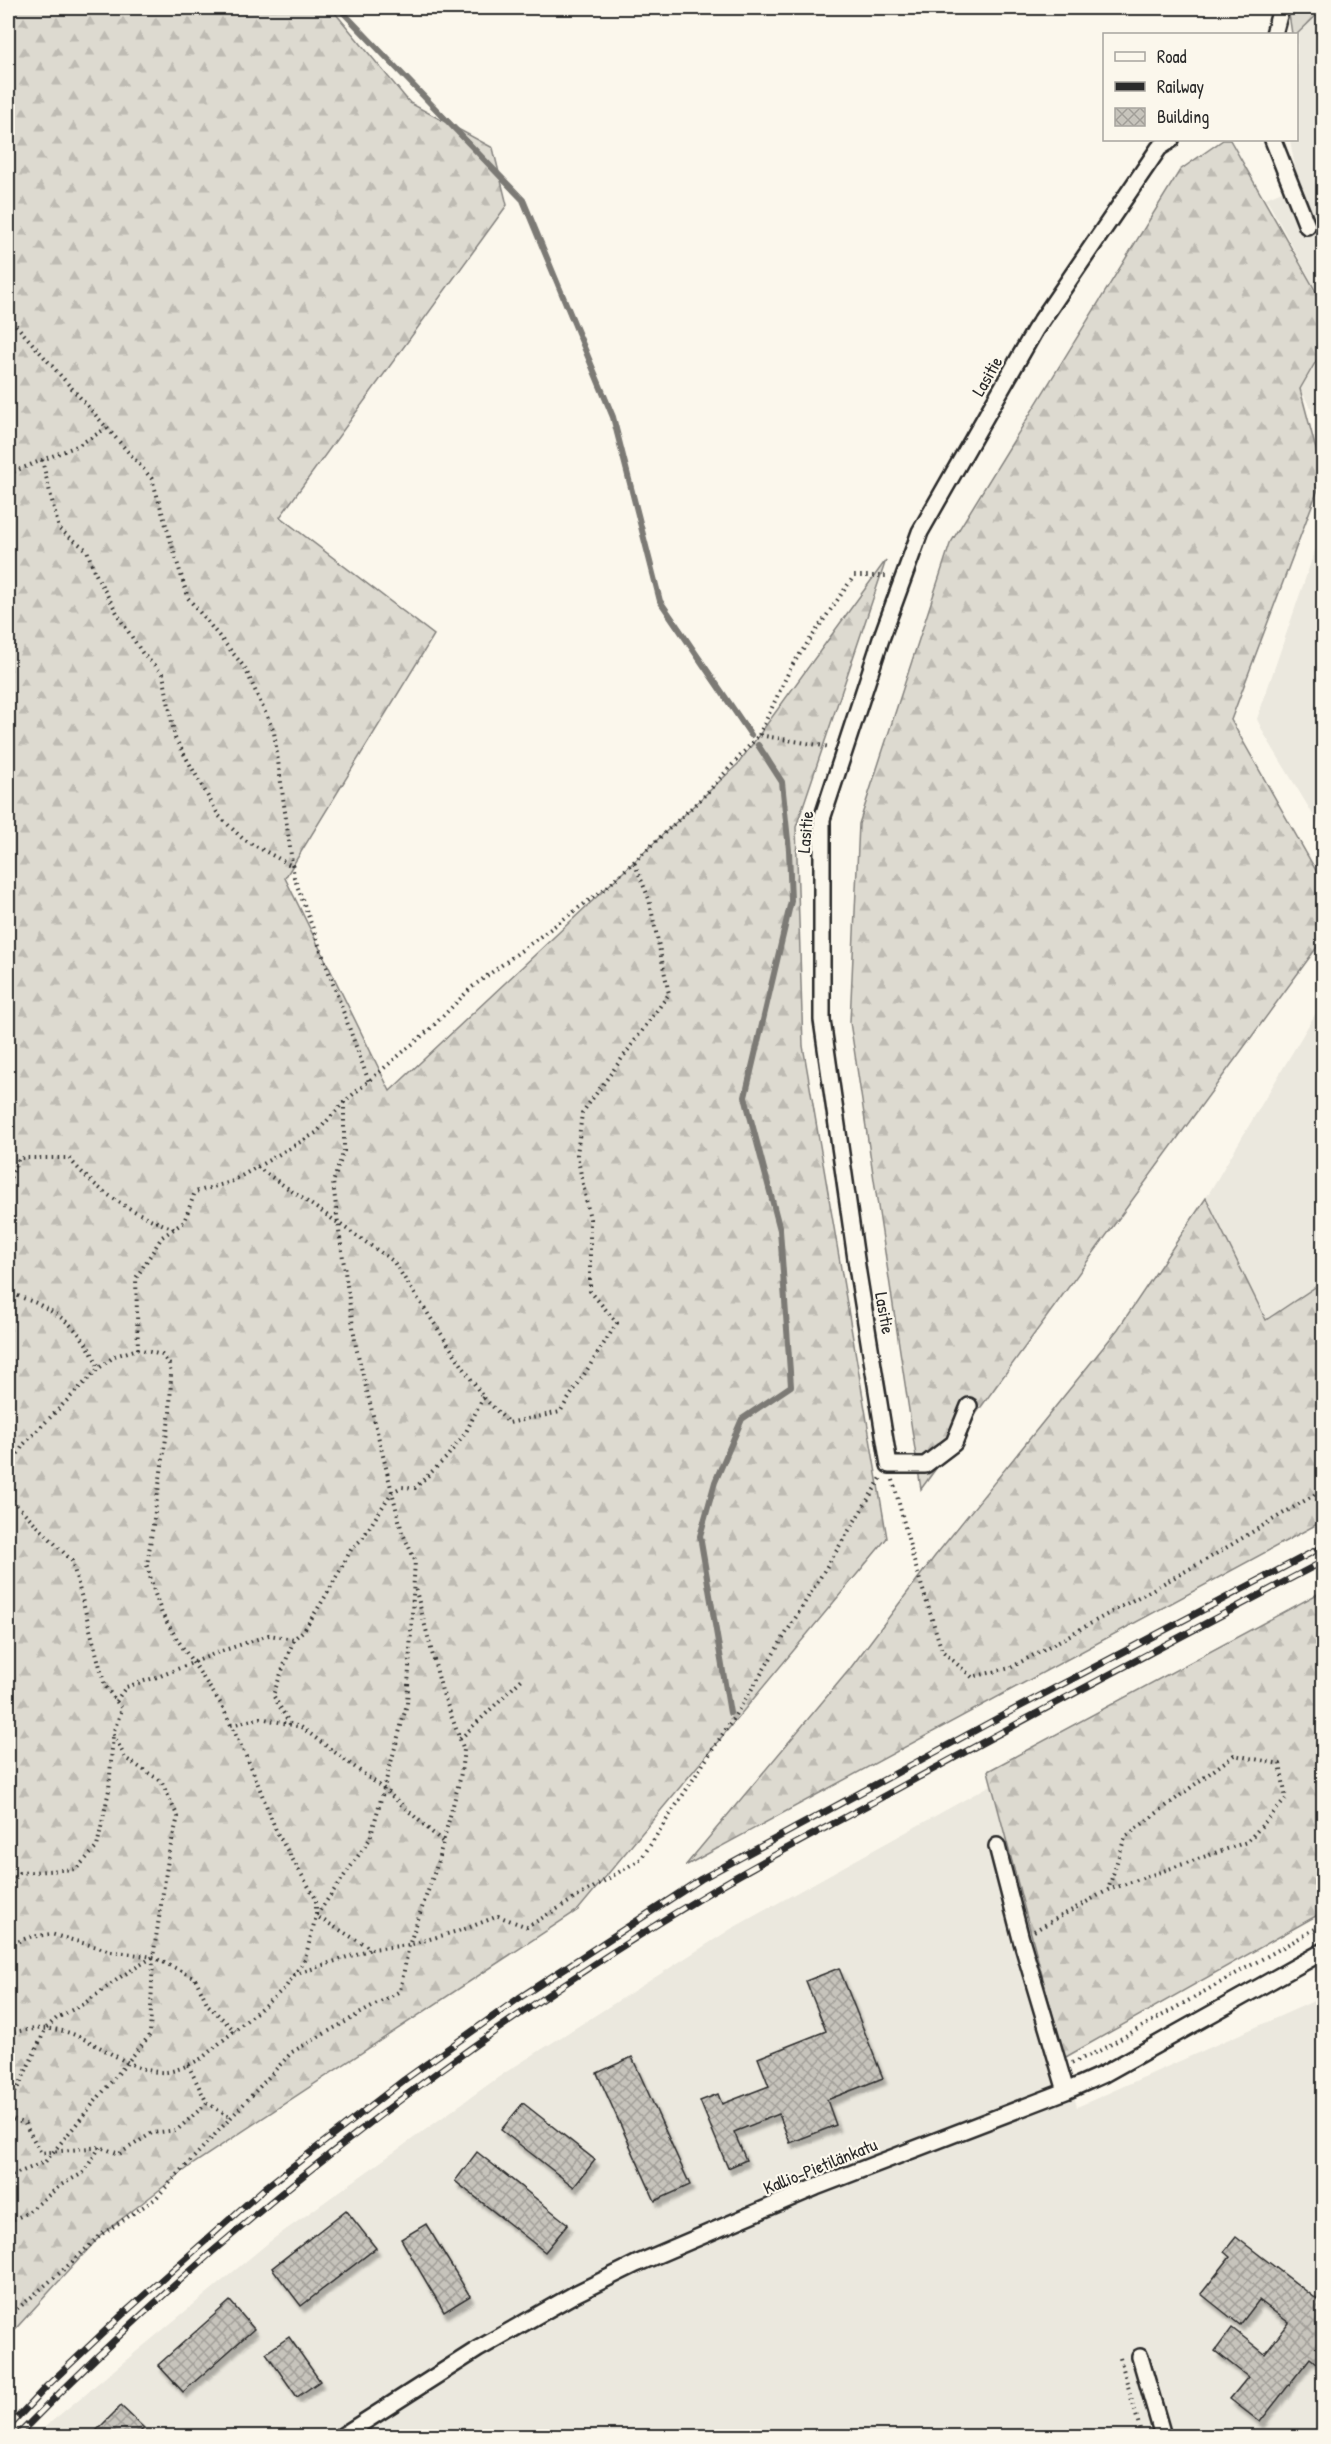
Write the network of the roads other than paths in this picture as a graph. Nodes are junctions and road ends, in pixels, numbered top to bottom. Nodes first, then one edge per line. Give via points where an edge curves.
1 (1281, 8) edge
2 (1274, 33) edge
3 (1170, 141) edge
4 (1273, 141) edge
5 (1307, 226) dead end
6 (969, 1406) dead end
7 (997, 1846) dead end
8 (1323, 1951) edge
9 (1066, 2091) junction
10 (1140, 2357) dead end
11 (342, 2436) edge
12 (1163, 2436) edge

1 - 2 street
3 - 6 street, Lasitie via 1159,148 1035,330 920,532 822,819 822,1020 889,1465 925,1465 954,1443
4 - 5 street
7 - 9 street
8 - 9 street, Kallio-Pietilänkatu via 1104,2074
9 - 11 street, Kallio-Pietilänkatu via 816,2187 636,2264 478,2349
10 - 12 street

